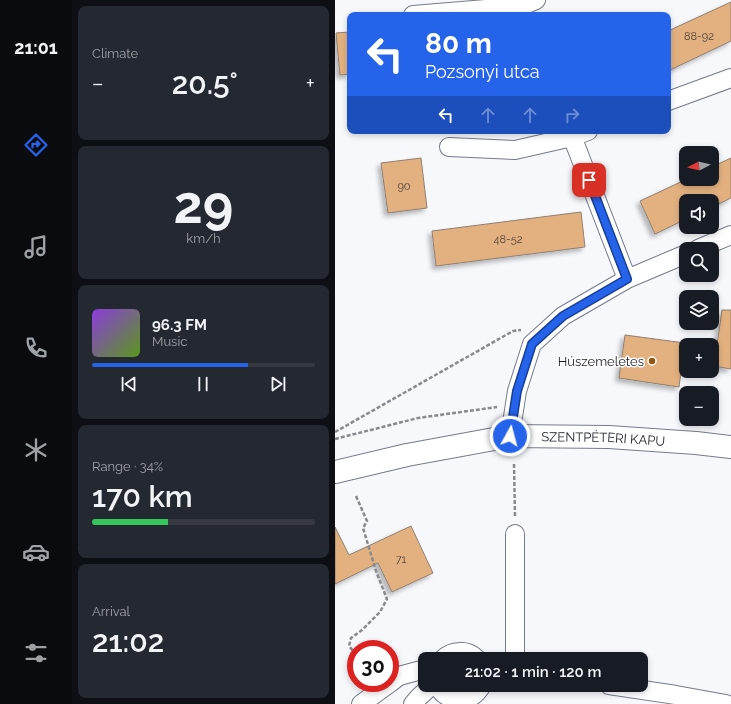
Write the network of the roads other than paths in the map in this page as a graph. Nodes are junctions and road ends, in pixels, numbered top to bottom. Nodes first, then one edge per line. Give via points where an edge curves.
1 (526, 5) edge
2 (447, 12) edge
3 (731, 78) edge
4 (671, 100) edge
5 (573, 134) edge
6 (577, 134) edge
7 (449, 147) dead end
8 (731, 235) edge
9 (714, 242) edge
10 (679, 257) edge
11 (627, 279) junction
12 (510, 436) junction
13 (731, 447) edge
14 (335, 472) edge
15 (515, 534) road end
16 (515, 652) edge
17 (418, 671) edge
18 (399, 676) edge
19 (648, 691) edge
20 (378, 692) edge
21 (424, 692) edge
22 (442, 692) edge
23 (478, 692) edge
24 (361, 704) edge
25 (413, 704) edge
26 (727, 704) edge

1 - 2 street
3 - 4 street
5 - 7 street via 515,150
6 - 11 street
8 - 9 street
10 - 11 street
11 - 12 street via 563,316 532,344 517,391
12 - 13 main road, SZENTPÉTERI KAPU via 609,438
12 - 14 main road, SZENTPÉTERI KAPU via 407,455
15 - 16 street
17 - 18 street
19 - 26 street
20 - 24 street
21 - 25 street
22 - 23 street via 458,700

